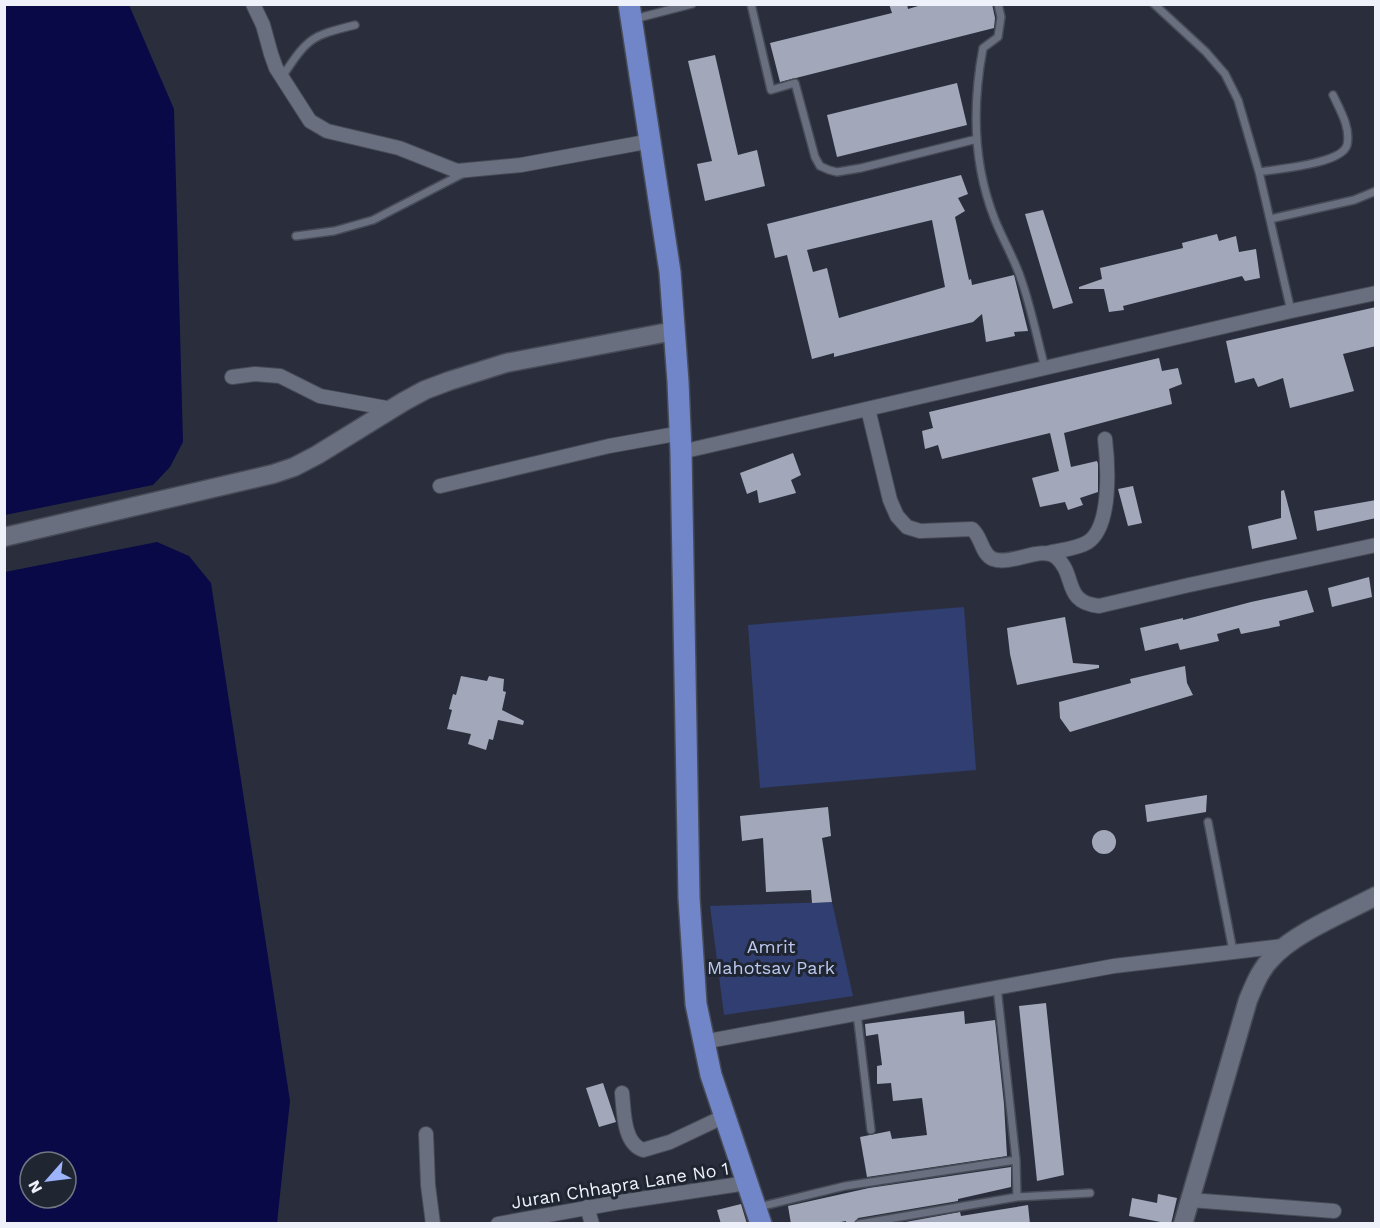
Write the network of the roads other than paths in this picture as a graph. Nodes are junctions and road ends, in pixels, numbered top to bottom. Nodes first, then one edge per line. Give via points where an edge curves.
1 (253, 4) edge
2 (692, 4) edge
3 (751, 4) edge
4 (998, 4) edge
5 (1154, 4) edge
6 (630, 12) edge
7 (355, 25) dead end
8 (282, 77) junction
9 (1333, 95) dead end
10 (976, 139) junction
11 (651, 141) junction
12 (467, 171) junction
13 (1259, 172) junction
14 (1376, 191) edge
15 (1270, 219) junction
16 (296, 236) dead end
17 (1376, 293) edge
18 (1291, 311) junction
19 (674, 330) junction
20 (1045, 368) junction
21 (232, 378) dead end
22 (392, 409) junction
23 (868, 409) junction
24 (1105, 439) dead end
25 (681, 442) junction
26 (440, 486) dead end
27 (4, 537) edge
28 (1376, 545) edge
29 (1048, 553) junction
30 (1209, 822) dead end
31 (1376, 896) edge
32 (1284, 946) junction
33 (1233, 951) junction
34 (997, 987) junction
35 (857, 1014) junction
36 (703, 1042) junction
37 (622, 1093) dead end
38 (725, 1116) junction
39 (871, 1130) dead end
40 (426, 1134) dead end
41 (1016, 1160) junction
42 (747, 1183) junction
43 (1090, 1193) dead end
44 (1017, 1197) junction
45 (1190, 1200) junction
46 (587, 1207) junction
47 (1334, 1211) dead end
48 (758, 1216) edge
49 (433, 1224) edge
50 (498, 1224) edge
51 (592, 1224) edge
52 (859, 1224) edge
53 (1183, 1224) edge

1 - 8 street
2 - 6 lane
3 - 10 lane via 771,90 795,83 820,166 837,172 861,168
4 - 10 lane via 998,36 983,48 978,74
5 - 13 lane via 1206,51 1225,74 1238,100
6 - 11 main road
7 - 8 lane via 319,34 297,54
8 - 12 street via 317,127
9 - 13 lane via 1346,124 1347,146 1342,153 1326,160
10 - 20 lane via 983,183 1022,281
11 - 12 street
11 - 19 main road
12 - 16 lane via 373,220
13 - 15 lane
14 - 15 lane via 1354,200
15 - 18 lane
17 - 18 street
18 - 20 street
19 - 22 street via 477,371 425,390
19 - 25 main road
20 - 23 street
21 - 22 street via 255,374 280,376 320,396
22 - 27 street via 317,455 273,474
23 - 25 street
23 - 29 street via 890,500 907,527 920,531 972,530 978,534 988,556 995,560
24 - 29 street via 1108,484 1096,534 1088,542
25 - 26 street via 609,446
25 - 36 main road via 689,898 696,1004
28 - 29 street via 1099,606 1079,600 1061,562
30 - 33 lane
31 - 32 street
32 - 33 street
32 - 45 street via 1269,961 1248,1000
33 - 34 street via 1114,966
34 - 35 street
34 - 41 lane
35 - 36 street
35 - 39 lane
36 - 38 main road
37 - 38 street via 629,1135 643,1150
38 - 42 main road
40 - 49 street
41 - 44 lane
41 - 48 lane via 845,1186
42 - 46 street, Juran Chhapra Lane No 1
42 - 48 main road
43 - 44 lane
44 - 52 lane
45 - 47 street
45 - 53 street
46 - 50 street, Juran Chhapra Lane No 1
46 - 51 street

